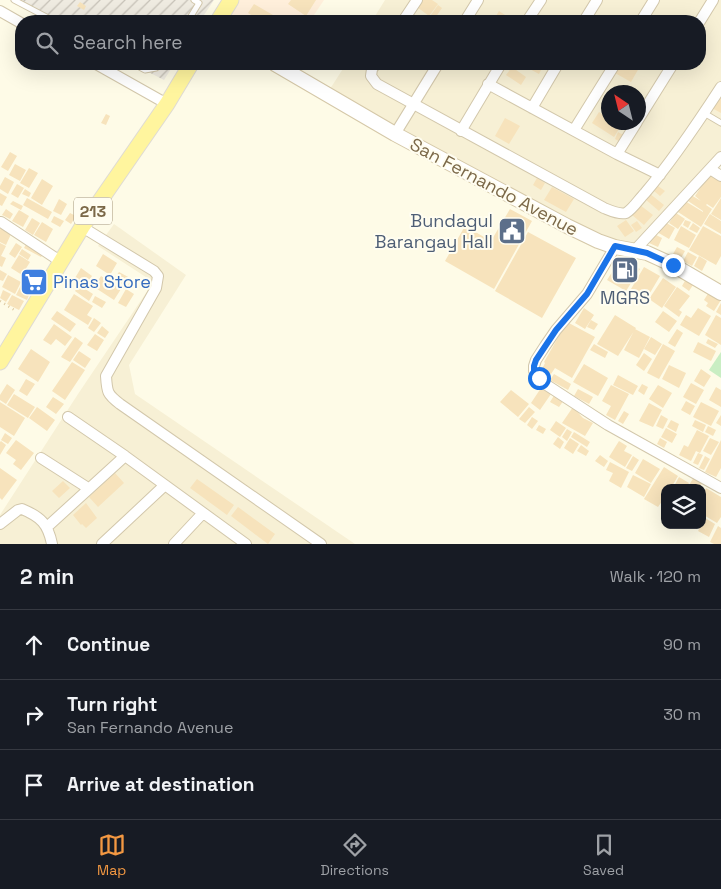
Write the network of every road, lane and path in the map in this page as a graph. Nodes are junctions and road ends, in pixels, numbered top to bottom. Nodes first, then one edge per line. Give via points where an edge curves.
1 (14, 0) edge
2 (231, 0) edge
3 (417, 0) edge
4 (478, 0) edge
5 (540, 0) edge
6 (597, 0) edge
7 (654, 0) edge
8 (713, 0) edge
9 (198, 1) edge
10 (0, 11) edge
11 (43, 15) edge
12 (191, 15) edge
13 (222, 15) edge
14 (407, 15) edge
15 (469, 15) edge
16 (531, 15) edge
17 (588, 15) edge
18 (645, 15) edge
19 (704, 15) edge
20 (15, 20) edge
21 (107, 70) edge
22 (187, 70) edge
23 (285, 70) edge
24 (373, 70) edge
25 (434, 70) edge
26 (497, 70) edge
27 (554, 70) edge
28 (610, 70) edge
29 (669, 70) edge
30 (488, 84) junction
31 (721, 87) edge
32 (167, 104) junction
33 (413, 104) junction
34 (532, 108) junction
35 (646, 108) edge
36 (704, 113) junction
37 (721, 123) edge
38 (460, 130) junction
39 (574, 130) junction
40 (632, 130) edge
41 (395, 134) junction
42 (617, 154) junction
43 (721, 156) edge
44 (710, 168) junction
45 (660, 175) junction
46 (721, 176) edge
47 (1, 222) edge
48 (82, 226) junction
49 (615, 246) junction
50 (635, 250) junction
51 (60, 261) junction
52 (721, 293) edge
53 (0, 302) edge
54 (27, 318) junction
55 (0, 362) edge
56 (68, 417) dead end
57 (125, 456) junction
58 (40, 458) dead end
59 (165, 485) junction
60 (88, 488) junction
61 (721, 488) edge
62 (203, 513) junction
63 (0, 524) edge
64 (47, 527) junction
65 (242, 543) edge
66 (52, 544) edge
67 (102, 544) edge
68 (174, 544) edge
69 (321, 544) edge

1 - 11 lane
2 - 13 main road
3 - 14 street
4 - 15 street
5 - 16 street
6 - 17 street
7 - 18 street
8 - 19 street
9 - 12 lane
10 - 20 street
21 - 32 street
22 - 32 main road, 213
23 - 41 main road, San Fernando Avenue
24 - 33 street via 374,81
25 - 33 street
26 - 30 street
27 - 34 street
28 - 39 street
29 - 35 street
30 - 34 street
30 - 38 street
31 - 36 street
32 - 48 main road, 213
33 - 38 street
33 - 41 street
34 - 39 street
36 - 37 lane
36 - 45 street
38 - 45 street via 618,213 629,210
39 - 42 street
40 - 42 street
41 - 49 main road, San Fernando Avenue via 583,234
42 - 45 street
43 - 44 street
44 - 46 street
44 - 50 street
47 - 51 street
48 - 51 main road, 213
48 - 69 street via 158,276 156,288 106,376 106,390 112,398
49 - 50 main road, San Fernando Avenue
49 - 61 street via 587,294 544,346 534,371 542,382 608,425
50 - 52 main road, San Fernando Avenue via 673,265
51 - 54 main road, 213
53 - 54 path
54 - 55 main road, 213
56 - 57 street
57 - 59 street
57 - 60 street
58 - 60 street
59 - 62 street
59 - 67 street
60 - 64 street
62 - 65 street
62 - 68 street
63 - 64 street via 22,509 40,518
64 - 66 street

